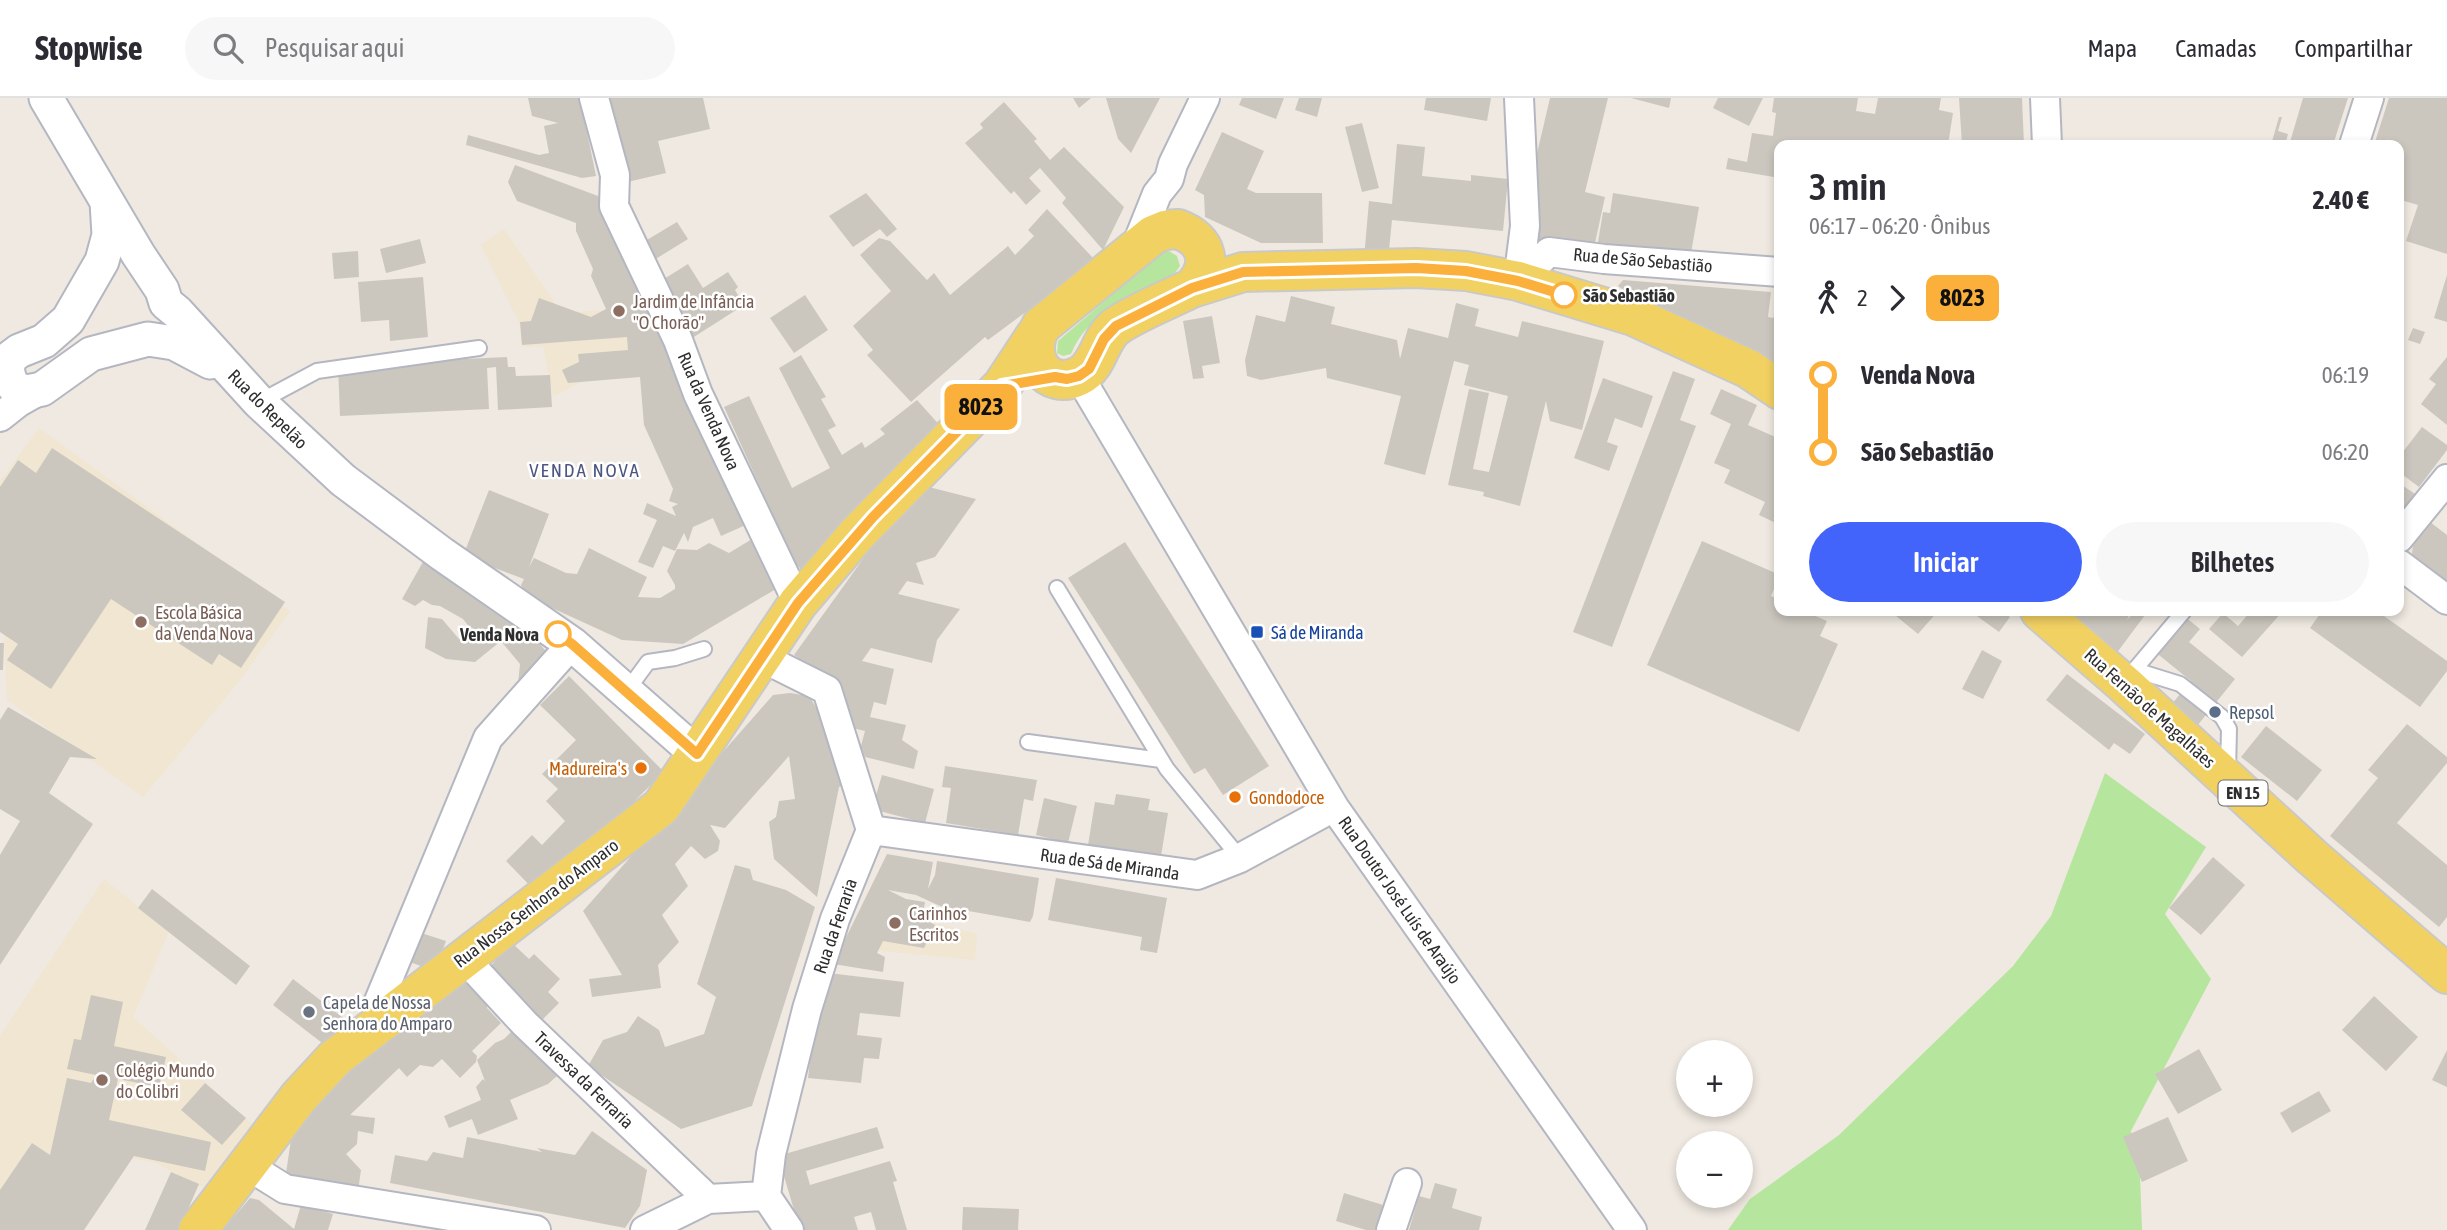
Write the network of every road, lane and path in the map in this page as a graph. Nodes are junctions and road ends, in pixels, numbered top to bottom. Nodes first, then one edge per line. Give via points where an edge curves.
1 (46, 98) edge
2 (594, 98) edge
3 (1205, 98) edge
4 (1520, 98) edge
5 (2045, 98) edge
6 (2369, 98) edge
7 (2047, 140) edge
8 (2356, 140) edge
9 (1169, 179) junction
10 (106, 198) junction
11 (1135, 249) junction
12 (1196, 258) junction
13 (148, 269) junction
14 (1774, 272) edge
15 (96, 273) junction
16 (1518, 281) junction
17 (166, 303) junction
18 (1035, 337) junction
19 (148, 339) junction
20 (479, 348) dead end
21 (5, 368) edge
22 (1067, 377) junction
23 (1002, 386) junction
24 (1774, 386) edge
25 (43, 389) junction
26 (250, 393) junction
27 (0, 415) edge
28 (2447, 479) edge
29 (2404, 532) edge
30 (2404, 568) edge
31 (1056, 588) dead end
32 (2447, 600) edge
33 (798, 603) junction
34 (2047, 616) edge
35 (2180, 616) edge
36 (572, 644) junction
37 (704, 649) dead end
38 (763, 658) junction
39 (2130, 677) junction
40 (626, 692) junction
41 (1028, 742) dead end
42 (697, 754) junction
43 (1161, 760) junction
44 (1334, 807) junction
45 (871, 830) junction
46 (1240, 858) junction
47 (464, 958) junction
48 (2447, 974) edge
49 (379, 1023) junction
50 (248, 1166) junction
51 (1407, 1183) dead end
52 (766, 1196) junction
53 (708, 1199) junction
54 (198, 1230) edge
55 (536, 1230) edge
56 (645, 1230) edge
57 (789, 1230) edge
58 (1391, 1230) edge
59 (1632, 1230) edge

1 - 10 street, Rua do Repelão
2 - 33 street, Rua da Venda Nova via 615,175 614,206
3 - 9 street
4 - 16 street via 1525,226
5 - 7 street
6 - 8 street
9 - 11 street via 1157,194
9 - 12 street
10 - 13 street, Rua do Repelão
10 - 15 street via 108,242
11 - 12 main road via 1165,229 1178,229
11 - 18 main road via 1041,326
12 - 16 main road via 1243,272 1416,268
12 - 22 main road via 1116,326 1089,369
13 - 15 street via 139,263 116,261
13 - 17 street, Rua do Repelão
14 - 16 street, Rua de São Sebastião via 1549,252
15 - 21 street via 68,320 44,341 19,351
16 - 24 main road via 1633,316 1748,369
17 - 19 street via 159,330
17 - 26 street, Rua do Repelão
18 - 22 main road via 1036,361 1044,371
18 - 23 main road
19 - 25 street via 91,354
19 - 26 street via 182,347 220,368
20 - 26 lane via 317,371
21 - 25 street via 16,389
21 - 27 street via 8,394
22 - 23 main road
22 - 44 street, Rua Doutor José Luís de Araújo
23 - 33 main road via 856,535
25 - 27 street
26 - 36 street, Rua do Repelão via 343,480
28 - 29 street
30 - 32 street
31 - 43 lane
33 - 38 main road, Rua Nossa Senhora do Amparo
34 - 39 main road, Rua Fernão de Magalhães / EN 15
35 - 39 lane
36 - 40 street, Rua do Repelão
36 - 49 street via 488,738 379,1001
37 - 40 lane via 648,662
38 - 42 main road, Rua Nossa Senhora do Amparo
38 - 45 street via 827,690
39 - 48 main road, Rua Fernão de Magalhães / EN 15 via 2228,779
40 - 42 street, Rua do Repelão
41 - 43 lane
42 - 47 main road, Rua Nossa Senhora do Amparo via 661,807
43 - 46 lane
44 - 46 street, Rua de Sá de Miranda
44 - 59 street, Rua Doutor José Luís de Araújo
45 - 46 street, Rua de Sá de Miranda via 1197,875
45 - 52 street, Rua da Ferraria via 835,919 807,1009 771,1154
47 - 49 main road, Rua Nossa Senhora do Amparo
47 - 53 street, Travessa da Ferraria via 525,1024
49 - 50 main road, Rua Nossa Senhora do Amparo via 335,1058 299,1097
50 - 54 main road, Rua Nossa Senhora do Amparo
50 - 55 street via 285,1189
51 - 58 street
52 - 53 street
52 - 57 street
53 - 56 street

